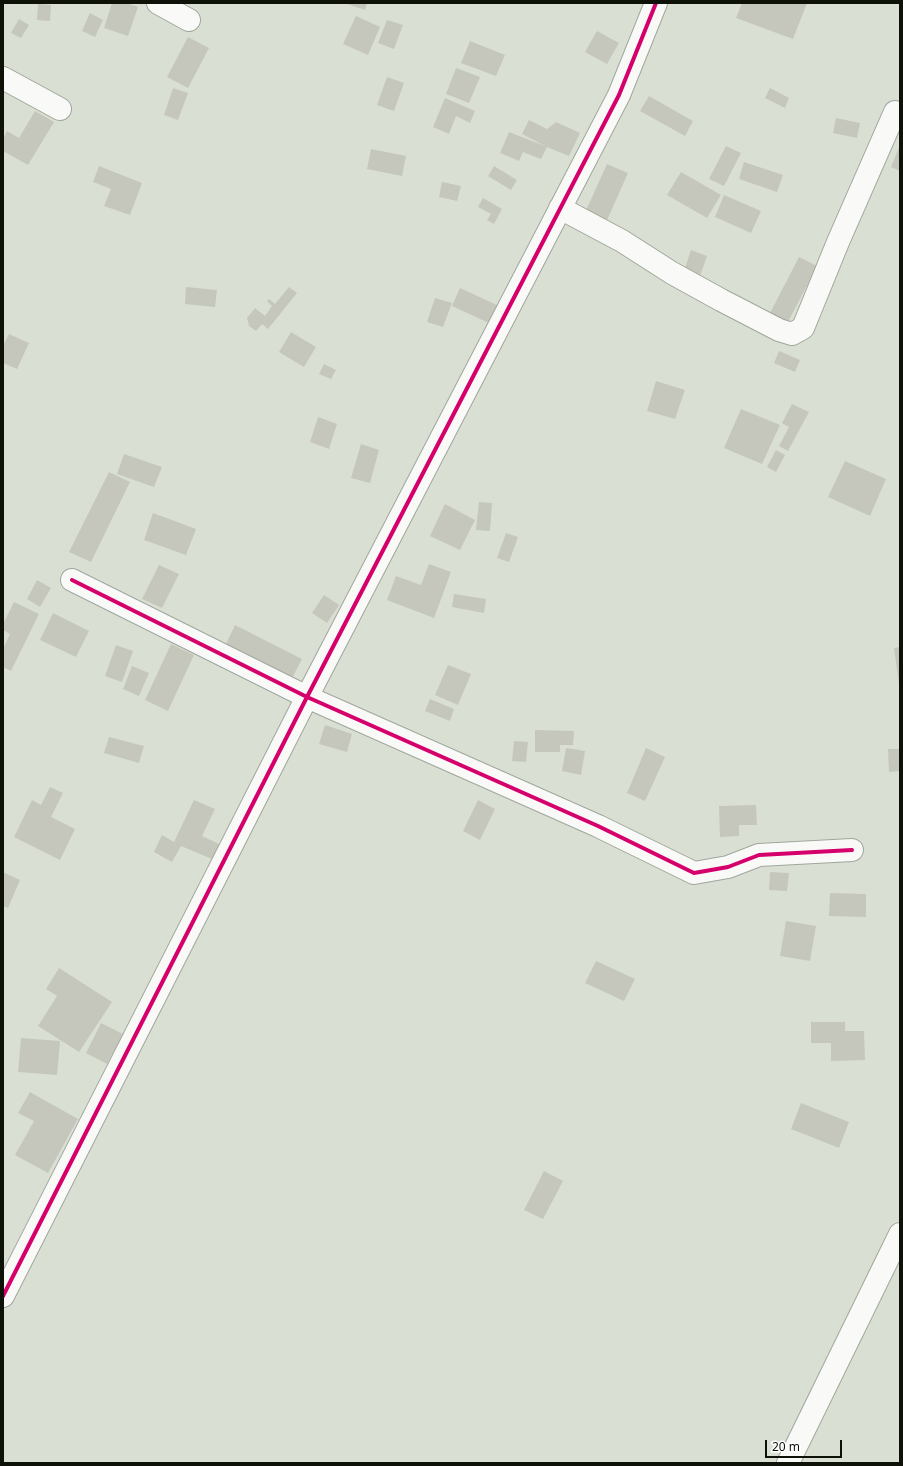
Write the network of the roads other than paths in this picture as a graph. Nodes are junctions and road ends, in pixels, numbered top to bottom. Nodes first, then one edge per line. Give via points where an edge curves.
1 (158, 3) edge
2 (656, 3) edge
3 (189, 20) dead end
4 (3, 78) edge
5 (60, 108) dead end
6 (895, 112) dead end
7 (560, 208) junction
8 (72, 580) dead end
9 (307, 697) junction
10 (852, 850) dead end
11 (900, 1234) edge
12 (3, 1296) edge
13 (788, 1463) edge

1 - 3 street
2 - 7 street via 619,94
4 - 5 street
6 - 7 street via 803,328 792,334 779,330 721,300 622,241
7 - 9 street
8 - 9 street
9 - 10 street via 598,826 694,874 728,867 759,854
9 - 12 street
11 - 13 street

